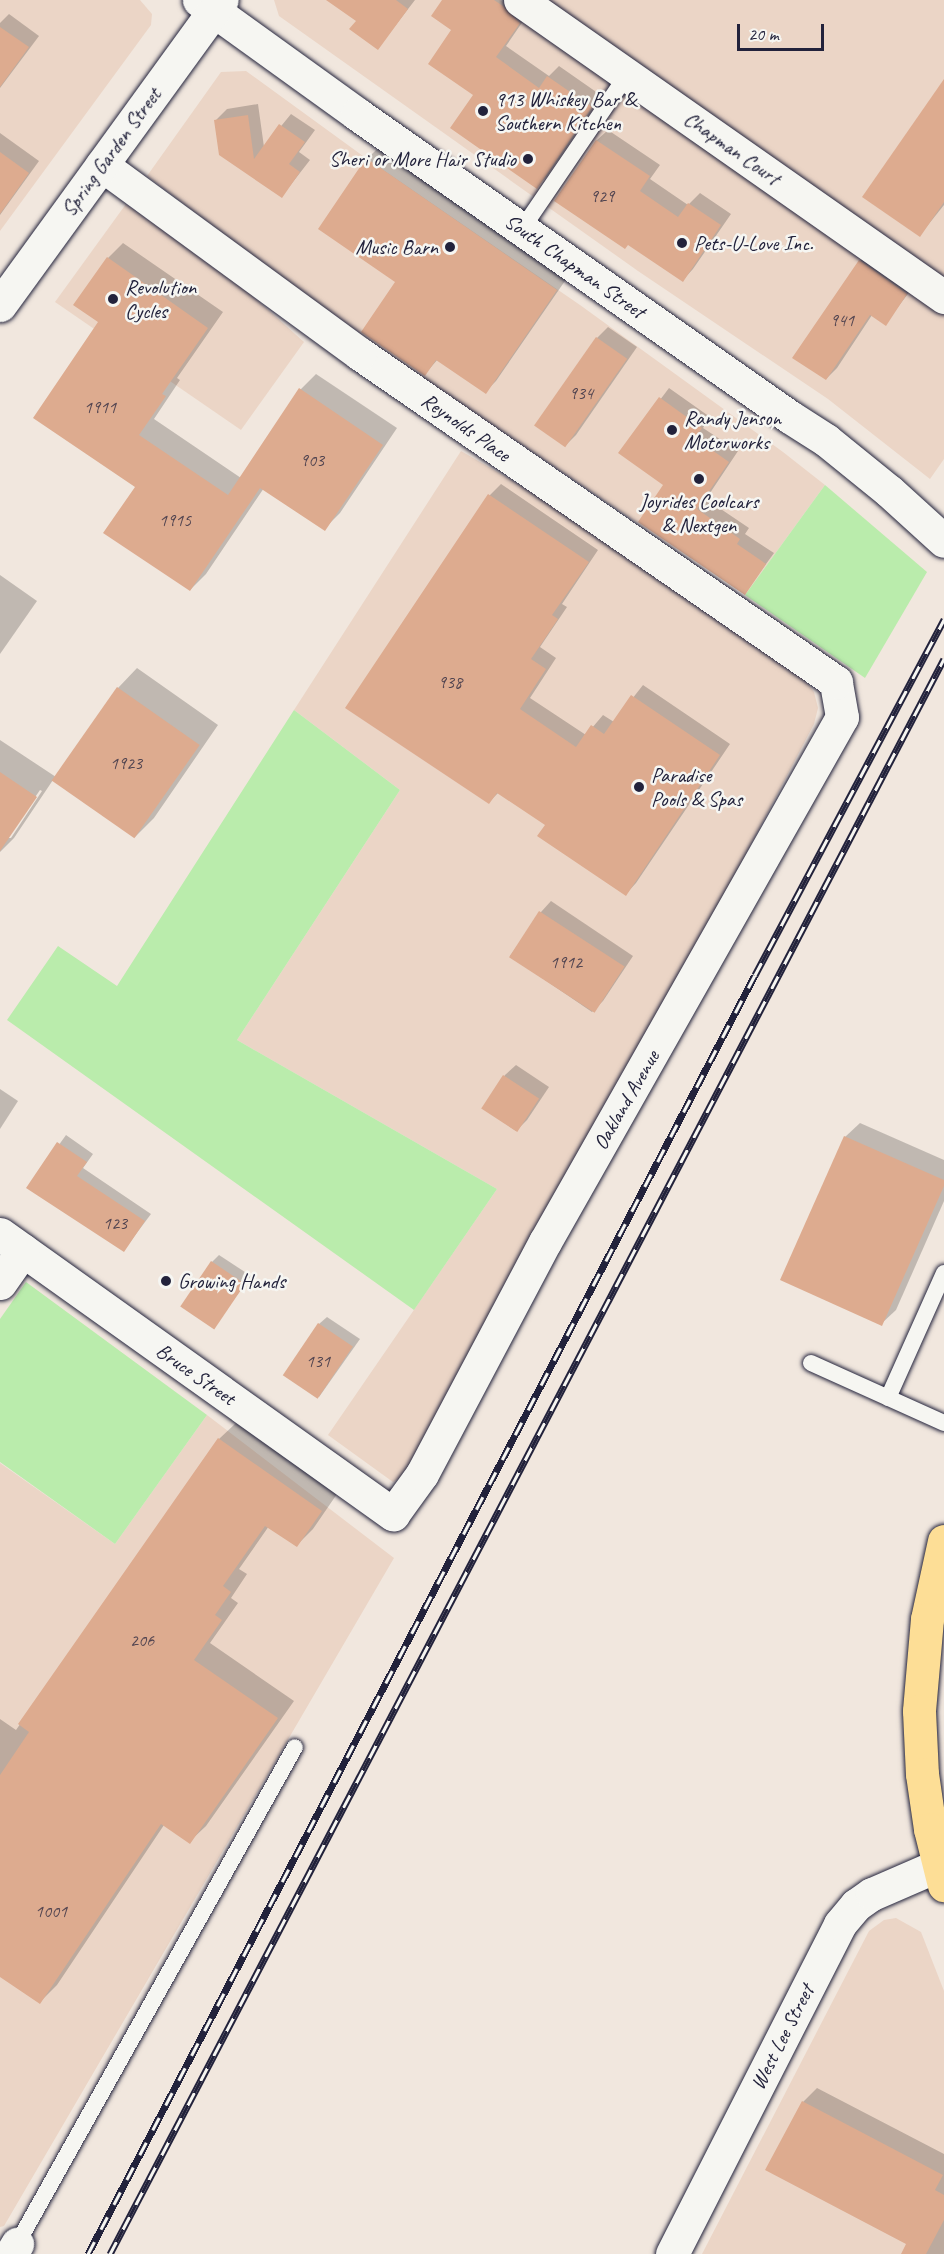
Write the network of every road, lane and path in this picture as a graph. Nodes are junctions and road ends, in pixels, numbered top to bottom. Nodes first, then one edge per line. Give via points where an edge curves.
1 (520, 0) edge
2 (212, 4) edge
3 (627, 75) junction
4 (102, 165) junction
5 (522, 229) junction
6 (944, 297) edge
7 (0, 304) edge
8 (944, 541) edge
9 (836, 682) joint
10 (11, 1242) edge
11 (944, 1273) edge
12 (0, 1283) edge
13 (811, 1363) dead end
14 (888, 1398) junction
15 (944, 1423) edge
16 (393, 1514) joint
17 (942, 1561) edge
18 (295, 1747) dead end
19 (942, 1873) edge
20 (14, 2249) edge
21 (672, 2254) edge

1 - 3 street, Chapman Court
2 - 4 street, Spring Garden Street
2 - 5 street, South Chapman Street
3 - 5 lane
3 - 6 street, Chapman Court
4 - 7 street, Spring Garden Street
4 - 9 street, Reynolds Place via 360,354
5 - 8 street, South Chapman Street via 826,440
9 - 16 street, Oakland Avenue via 842,717 516,1294 422,1474
10 - 12 street
10 - 16 street, Bruce Street
11 - 14 lane
13 - 14 lane
14 - 15 lane
17 - 19 main road via 927,1619 919,1711 922,1774
18 - 20 lane
19 - 21 street, West Lee Street via 872,1894 840,1924

